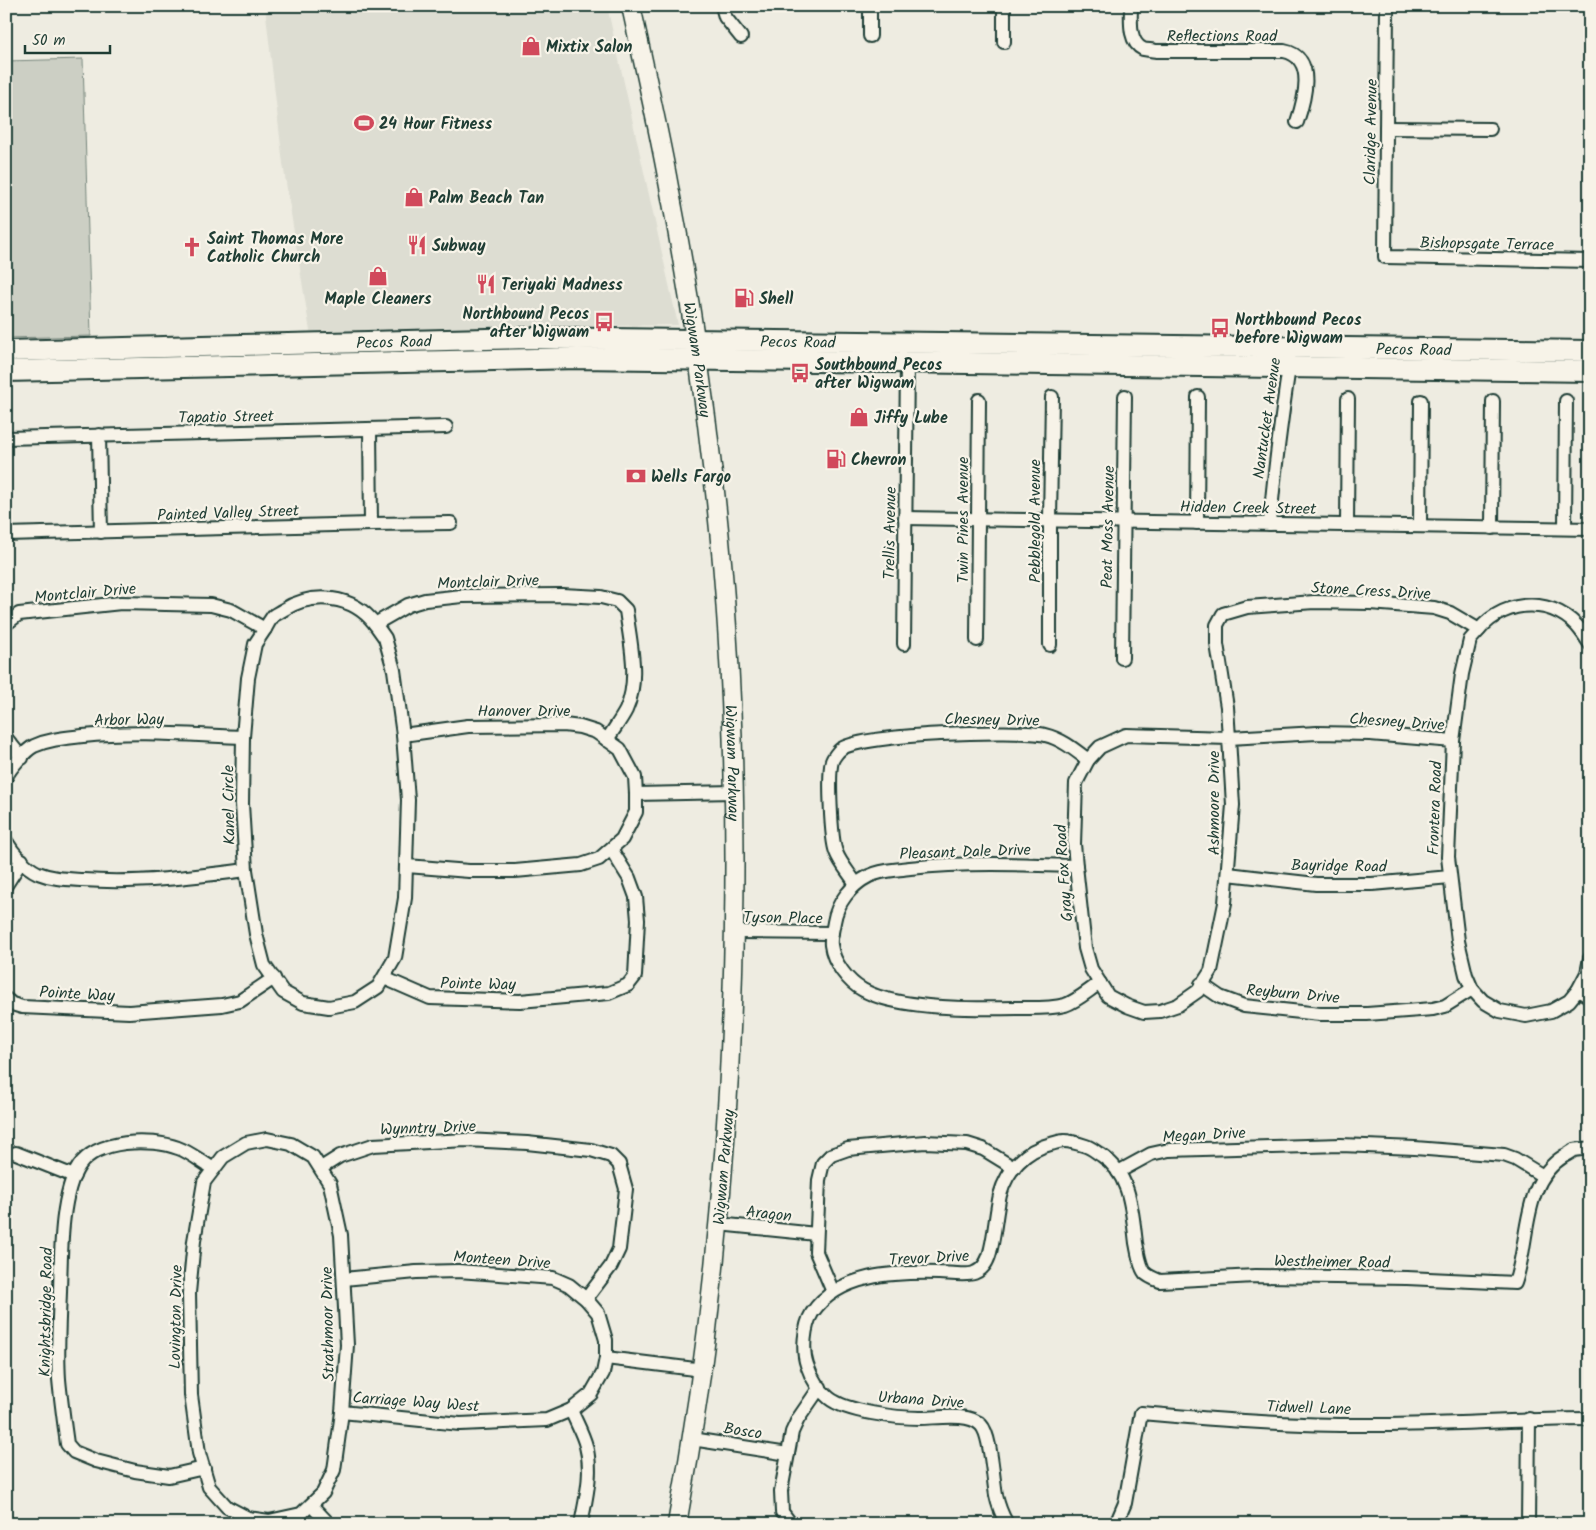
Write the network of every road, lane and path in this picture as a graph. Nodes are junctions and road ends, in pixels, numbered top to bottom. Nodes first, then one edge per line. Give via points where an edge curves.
1 (631, 6) edge
2 (722, 6) edge
3 (870, 6) edge
4 (1004, 6) edge
5 (1131, 6) edge
6 (1387, 6) edge
7 (870, 36) dead end
8 (741, 37) dead end
9 (1004, 42) dead end
10 (1296, 122) dead end
11 (1386, 128) junction
12 (1490, 129) dead end
13 (1385, 257) joint
14 (1590, 261) edge
15 (696, 339) junction
16 (954, 343) junction
17 (6, 351) edge
18 (1590, 351) edge
19 (285, 354) junction
20 (1291, 357) junction
21 (698, 360) junction
22 (908, 363) junction
23 (954, 363) junction
24 (6, 371) edge
25 (1590, 371) edge
26 (1125, 396) dead end
27 (1052, 397) dead end
28 (1198, 397) dead end
29 (1348, 399) dead end
30 (979, 400) dead end
31 (1421, 401) dead end
32 (1493, 401) dead end
33 (1566, 401) dead end
34 (446, 428) dead end
35 (370, 429) junction
36 (99, 435) junction
37 (6, 438) edge
38 (905, 518) junction
39 (978, 519) junction
40 (1050, 520) junction
41 (1124, 522) junction
42 (450, 523) dead end
43 (1197, 523) junction
44 (371, 524) junction
45 (1270, 524) junction
46 (1347, 525) junction
47 (1420, 526) junction
48 (1492, 528) junction
49 (1565, 528) junction
50 (1590, 529) edge
51 (101, 532) junction
52 (6, 534) edge
53 (1220, 619) joint
54 (6, 624) edge
55 (375, 624) junction
56 (265, 630) junction
57 (1479, 630) junction
58 (1586, 630) edge
59 (977, 640) dead end
60 (904, 644) dead end
61 (1590, 644) edge
62 (1050, 645) dead end
63 (1122, 658) dead end
64 (403, 735) junction
65 (243, 737) junction
66 (6, 738) edge
67 (1229, 738) junction
68 (607, 740) junction
69 (1453, 741) junction
70 (22, 758) junction
71 (1088, 760) junction
72 (6, 777) edge
73 (734, 792) junction
74 (636, 794) junction
75 (6, 841) edge
76 (611, 849) junction
77 (22, 860) junction
78 (407, 866) junction
79 (1076, 866) junction
80 (246, 870) junction
81 (1228, 874) junction
82 (1450, 878) junction
83 (856, 884) junction
84 (6, 885) edge
85 (734, 932) junction
86 (832, 934) junction
87 (1590, 958) edge
88 (274, 978) junction
89 (384, 978) junction
90 (1100, 983) junction
91 (1201, 984) junction
92 (1472, 989) junction
93 (1578, 990) junction
94 (1590, 997) edge
95 (6, 999) edge
96 (1590, 1148) edge
97 (16, 1153) dead end
98 (321, 1168) junction
99 (1014, 1168) junction
100 (214, 1169) junction
101 (1118, 1172) junction
102 (74, 1176) junction
103 (1543, 1176) junction
104 (718, 1224) junction
105 (816, 1234) junction
106 (344, 1279) junction
107 (833, 1292) junction
108 (586, 1299) junction
109 (606, 1358) junction
110 (703, 1370) junction
111 (820, 1387) junction
112 (571, 1410) junction
113 (342, 1412) junction
114 (1529, 1419) junction
115 (1590, 1419) edge
116 (692, 1439) junction
117 (788, 1454) junction
118 (204, 1468) junction
119 (310, 1505) junction
120 (788, 1521) edge
121 (328, 1524) edge
122 (581, 1524) edge
123 (677, 1524) edge
124 (1007, 1524) edge
125 (1116, 1524) edge
126 (1528, 1524) edge

1 - 15 main road, Wigwam Parkway via 669,186
2 - 8 street via 725,17
3 - 7 street
4 - 9 street
5 - 10 street, Reflections Road via 1132,35 1143,48 1156,51 1293,53 1305,72 1304,100
6 - 11 street, Claridge Avenue
11 - 12 street
11 - 13 street, Claridge Avenue
13 - 14 street, Bishopsgate Terrace
15 - 16 main road, Pecos Road
15 - 19 main road, Pecos Road via 527,338
15 - 21 main road, Wigwam Parkway
16 - 20 main road, Pecos Road
16 - 23 main road
17 - 19 main road, Pecos Road
18 - 20 main road, Pecos Road
19 - 21 main road, Pecos Road
19 - 24 main road, Pecos Road
20 - 23 main road, Pecos Road
20 - 25 main road, Pecos Road
20 - 45 street, Nantucket Avenue
21 - 22 main road, Pecos Road
21 - 73 main road, Wigwam Parkway via 717,504
22 - 23 main road, Pecos Road
22 - 38 street, Trellis Avenue
26 - 41 street, Peat Moss Avenue
27 - 40 street, Pebblegold Avenue
28 - 43 street
29 - 46 street
30 - 39 street, Twin Pines Avenue
31 - 47 street
32 - 48 street
33 - 49 street
34 - 35 street, Tapatio Street
35 - 36 street, Tapatio Street
35 - 44 street
36 - 37 street, Tapatio Street
36 - 51 street
38 - 39 street, Hidden Creek Street
38 - 60 street, Trellis Avenue
39 - 40 street, Hidden Creek Street
39 - 59 street, Twin Pines Avenue
40 - 41 street, Hidden Creek Street
40 - 62 street, Pebblegold Avenue
41 - 43 street, Hidden Creek Street
41 - 63 street, Peat Moss Avenue
42 - 44 street, Painted Valley Street
43 - 45 street, Hidden Creek Street
44 - 51 street, Painted Valley Street
45 - 46 street, Hidden Creek Street
46 - 47 street, Hidden Creek Street
47 - 48 street, Hidden Creek Street
48 - 49 street, Hidden Creek Street
49 - 50 street, Hidden Creek Street
51 - 52 street, Painted Valley Street
53 - 57 street, Stone Cress Drive via 1223,614 1247,606 1370,603 1434,608 1450,613
53 - 67 street, Ashmoore Drive via 1217,644
54 - 56 street, Montclair Drive via 19,614 130,603 211,605 231,610
55 - 56 street via 368,615 346,602 322,597 295,603 274,616
55 - 64 street via 385,638 394,670
55 - 68 street, Montclair Drive via 425,600 462,596 562,595 617,601 626,610 633,674 626,710
56 - 65 street, Kanel Circle via 255,644 248,678
57 - 58 street via 1487,619 1507,608 1530,604 1556,609
57 - 69 street, Frontera Road via 1470,640 1462,674
58 - 61 street
64 - 68 street, Hanover Drive via 468,726 564,725 596,732
64 - 78 street via 408,800
65 - 70 street, Arbor Way via 98,734 52,740 32,747
65 - 80 street, Kanel Circle via 242,804
66 - 70 street
67 - 69 street, Chesney Drive via 1326,733
67 - 71 street, Chesney Drive via 1126,735 1100,747
67 - 81 street, Ashmoore Drive via 1232,806
68 - 74 street, Hanover Drive via 620,749 635,777
69 - 82 street, Frontera Road
70 - 72 street, Arbor Way
71 - 79 street, Gray Fox Road via 1076,783
71 - 83 street, Chesney Drive via 1060,740 1045,735 975,732 914,736 841,749 832,760 830,775 833,839 836,852
73 - 74 street
73 - 85 main road, Wigwam Parkway
74 - 76 street, Hanover Drive via 636,812 622,839
75 - 77 street
76 - 78 street, Hanover Drive via 599,859 582,865 515,871
76 - 89 street, Pointe Way via 629,878 636,897 635,976 628,985 608,993 520,1001 430,998
77 - 80 street via 36,872 54,879 100,882 164,880
77 - 84 street
78 - 89 street via 396,958
79 - 83 street, Pleasant Dale Drive via 934,865 884,871
79 - 90 street, Gray Fox Road via 1085,948 1091,969
80 - 88 street, Kanel Circle via 264,965
81 - 82 street, Bayridge Road via 1316,884 1372,884
81 - 91 street, Ashmoore Drive via 1211,970
82 - 92 street, Frontera Road via 1458,941
83 - 86 street, Pleasant Dale Drive via 836,912
85 - 86 street, Tyson Place
85 - 104 main road, Wigwam Parkway via 729,1089
86 - 90 street via 831,945 847,978 861,990 879,998 982,1009 1050,1008 1067,1004
87 - 93 street
88 - 89 street via 283,992 304,1004 329,1008 355,1002 378,987
88 - 95 street, Pointe Way via 240,1001 212,1006 129,1012 22,1007
90 - 91 street via 1108,996 1144,1012 1178,1005 1198,991
91 - 92 street, Reyburn Drive via 1220,998 1244,1006 1329,1014 1433,1009 1445,1006
92 - 93 street via 1500,1011 1526,1016 1551,1011 1569,1001
93 - 94 street
96 - 103 street via 1574,1150 1553,1163
97 - 102 street
98 - 100 street via 313,1157 291,1144 267,1139 246,1143 223,1157
98 - 106 street, Strathmoor Drive via 330,1184 341,1235
98 - 108 street, Wynntry Drive via 340,1156 373,1145 457,1141 545,1145 591,1150 611,1156 619,1164 626,1189 619,1249 611,1266
99 - 101 street via 1039,1147 1064,1141 1089,1147 1109,1160
99 - 105 street via 983,1149 966,1144 925,1142 848,1149 831,1155 823,1163
99 - 107 street, Trevor Drive via 1001,1194 991,1251 985,1265 973,1274 918,1273 863,1278
100 - 102 street via 179,1148 160,1143 124,1144 103,1147 90,1154
100 - 118 street, Lovington Drive via 204,1182 194,1241 190,1293 191,1395
101 - 103 street, Megan Drive via 1150,1154 1169,1150 1342,1145 1504,1155
101 - 103 street, Westheimer Road via 1124,1178 1130,1196 1144,1272 1160,1281 1254,1276 1515,1283 1531,1201
102 - 118 street, Knightsbridge Road via 68,1193 62,1244 58,1335 59,1378 67,1444 74,1452 96,1461 135,1471 169,1476
104 - 105 street, Aragon
104 - 110 main road, Wigwam Parkway
105 - 107 street via 816,1252
106 - 108 street, Monteen Drive via 458,1271 553,1278
106 - 113 street, Strathmoor Drive via 347,1345
107 - 111 street, Trevor Drive via 810,1315 804,1341 805,1361 812,1379
108 - 109 street, Monteen Drive via 598,1313 606,1340
109 - 110 street
109 - 112 street, Carriage Way West via 603,1374 591,1394
110 - 116 main road, Wigwam Parkway
111 - 117 street via 798,1419
111 - 124 street, Urbana Drive via 830,1398 848,1407 919,1418 972,1419 982,1426 989,1445 996,1498
112 - 113 street, Carriage Way West via 547,1420 460,1424
112 - 122 street via 586,1445 589,1464
113 - 119 street, Strathmoor Drive via 334,1470 323,1493
114 - 115 street, Tidwell Lane
114 - 125 street, Tidwell Lane via 1380,1425 1230,1421 1141,1413 1125,1503
114 - 126 street
116 - 117 street, Bosco
116 - 123 main road, Wigwam Parkway
117 - 120 street via 781,1491 782,1512
118 - 119 street, Lovington Drive via 209,1487 227,1507 248,1518 269,1521 301,1514
119 - 121 street

